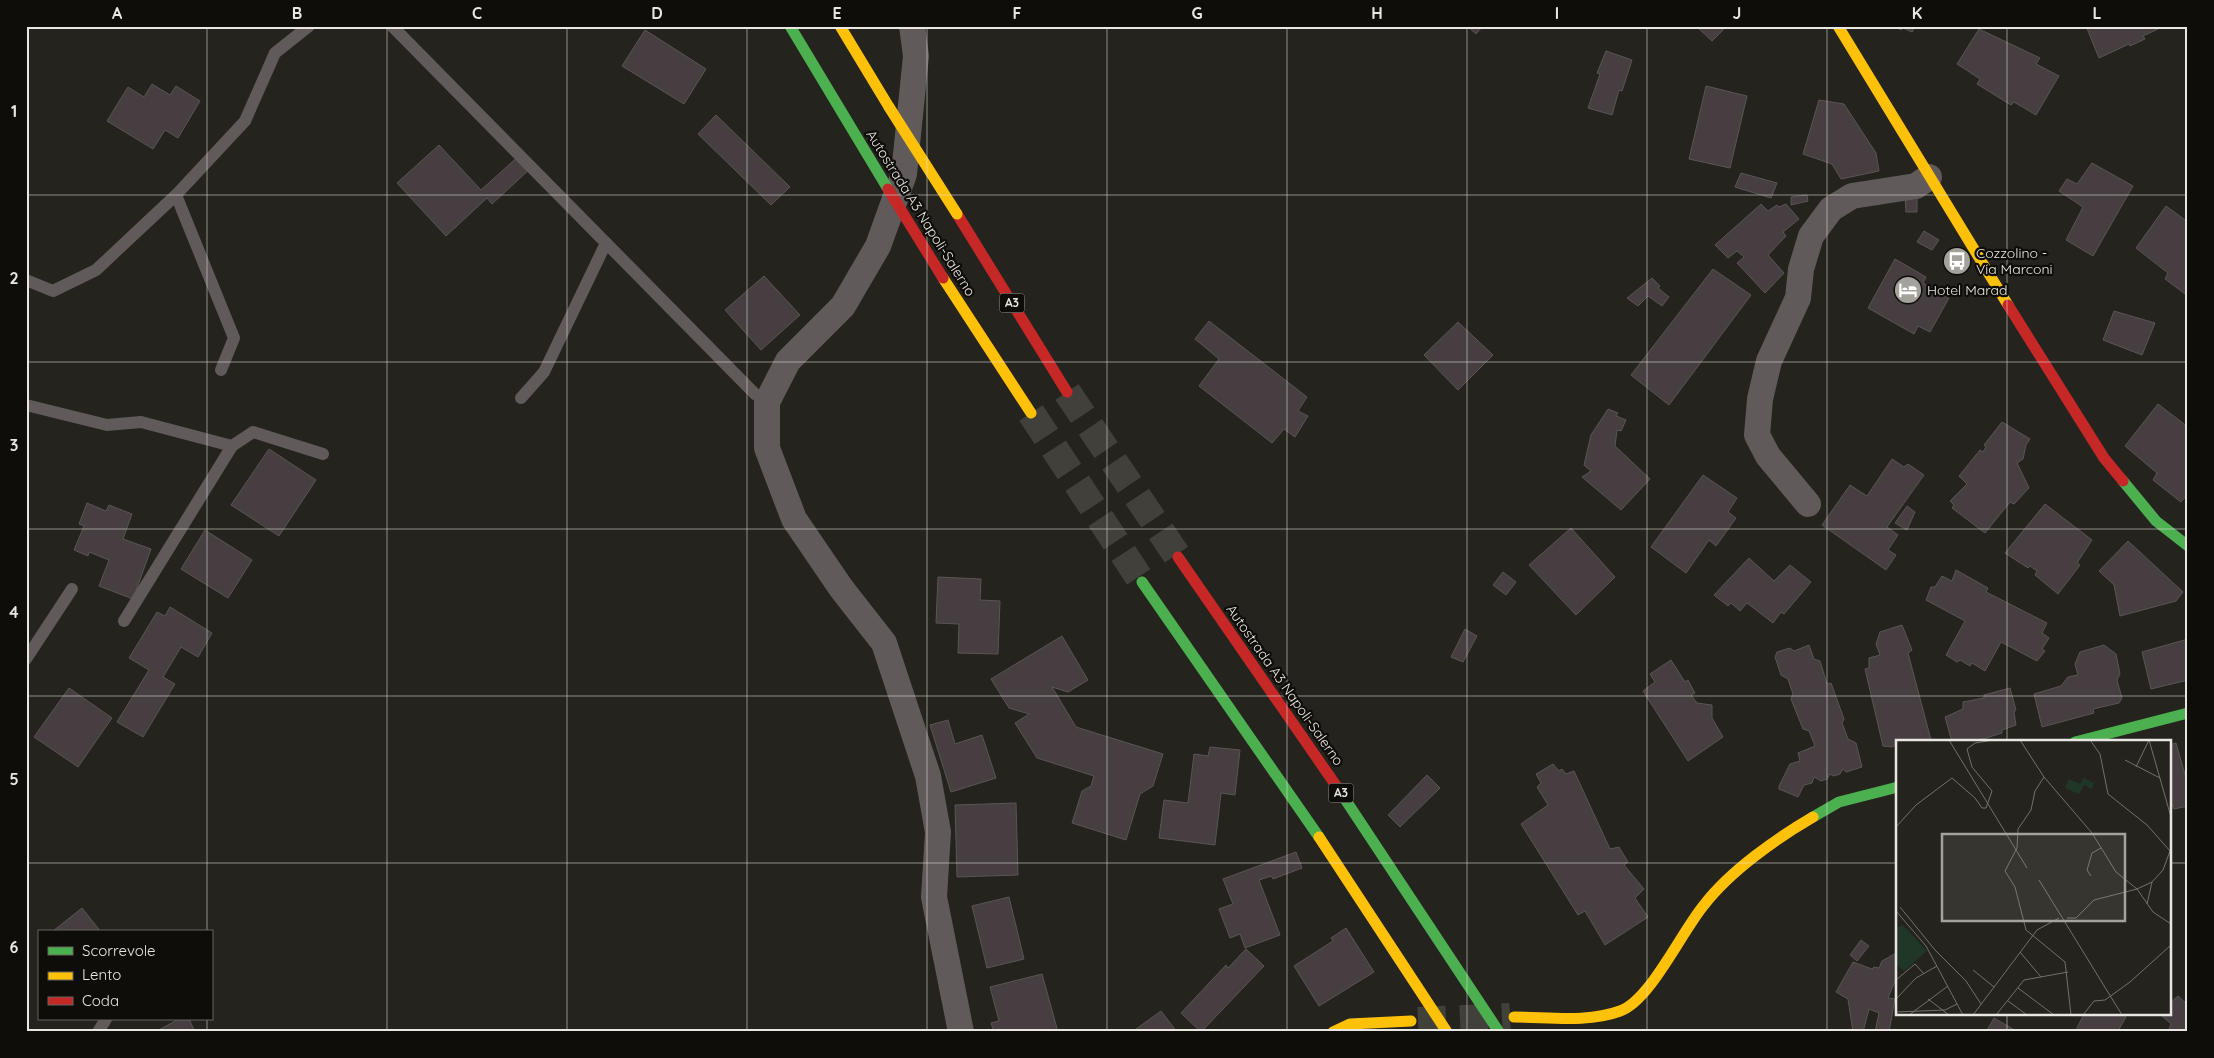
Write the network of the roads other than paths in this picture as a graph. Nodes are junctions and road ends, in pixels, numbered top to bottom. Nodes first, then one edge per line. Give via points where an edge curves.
1 (309, 26) edge
2 (392, 26) edge
3 (790, 26) edge
4 (840, 26) edge
5 (912, 26) edge
6 (1838, 26) edge
7 (1929, 177) junction
8 (176, 196) junction
9 (606, 243) junction
10 (26, 280) edge
11 (221, 370) dead end
12 (1067, 392) tunnel mouth
13 (521, 398) dead end
14 (767, 402) junction
15 (26, 405) edge
16 (1031, 413) tunnel mouth
17 (232, 446) junction
18 (323, 454) dead end
19 (1808, 504) dead end
20 (2188, 546) edge
21 (1178, 557) tunnel mouth
22 (1142, 582) tunnel mouth
23 (72, 590) dead end
24 (124, 621) dead end
25 (26, 659) edge
26 (2188, 713) edge
27 (2083, 740) edge
28 (1896, 788) edge
29 (1514, 1017) tunnel mouth
30 (105, 1020) edge
31 (1411, 1021) tunnel mouth
32 (98, 1032) edge
33 (962, 1032) edge
34 (1333, 1032) edge
35 (1447, 1032) edge
36 (1499, 1032) edge

1 - 8 lane via 275,54 245,121
2 - 9 lane
3 - 16 main road, Autostrada A3 Napoli-Salerno, bridge via 943,278
4 - 12 main road, A3, bridge
5 - 14 street via 916,56 904,174 878,246 843,306 788,361
6 - 7 main road
7 - 19 street via 1916,186 1852,196 1831,210 1810,236 1801,269 1798,298 1769,361 1760,399 1757,435 1768,456
7 - 20 main road via 2104,458 2156,521
8 - 10 lane via 96,270 53,291
8 - 11 lane via 234,338
9 - 13 lane via 544,372
9 - 14 lane via 755,394
14 - 33 street via 767,448 794,519 884,643 928,776 938,832 934,897
15 - 17 lane via 107,425 141,422
17 - 18 lane via 253,432
17 - 24 lane
21 - 36 main road, Autostrada A3 Napoli-Salerno / A3 via 1361,823
22 - 35 main road via 1228,703
23 - 25 lane
26 - 27 main road
28 - 29 main road via 1839,802 1789,831 1741,868 1704,904 1640,999 1622,1011 1600,1017
30 - 32 lane
31 - 34 main road via 1350,1024

